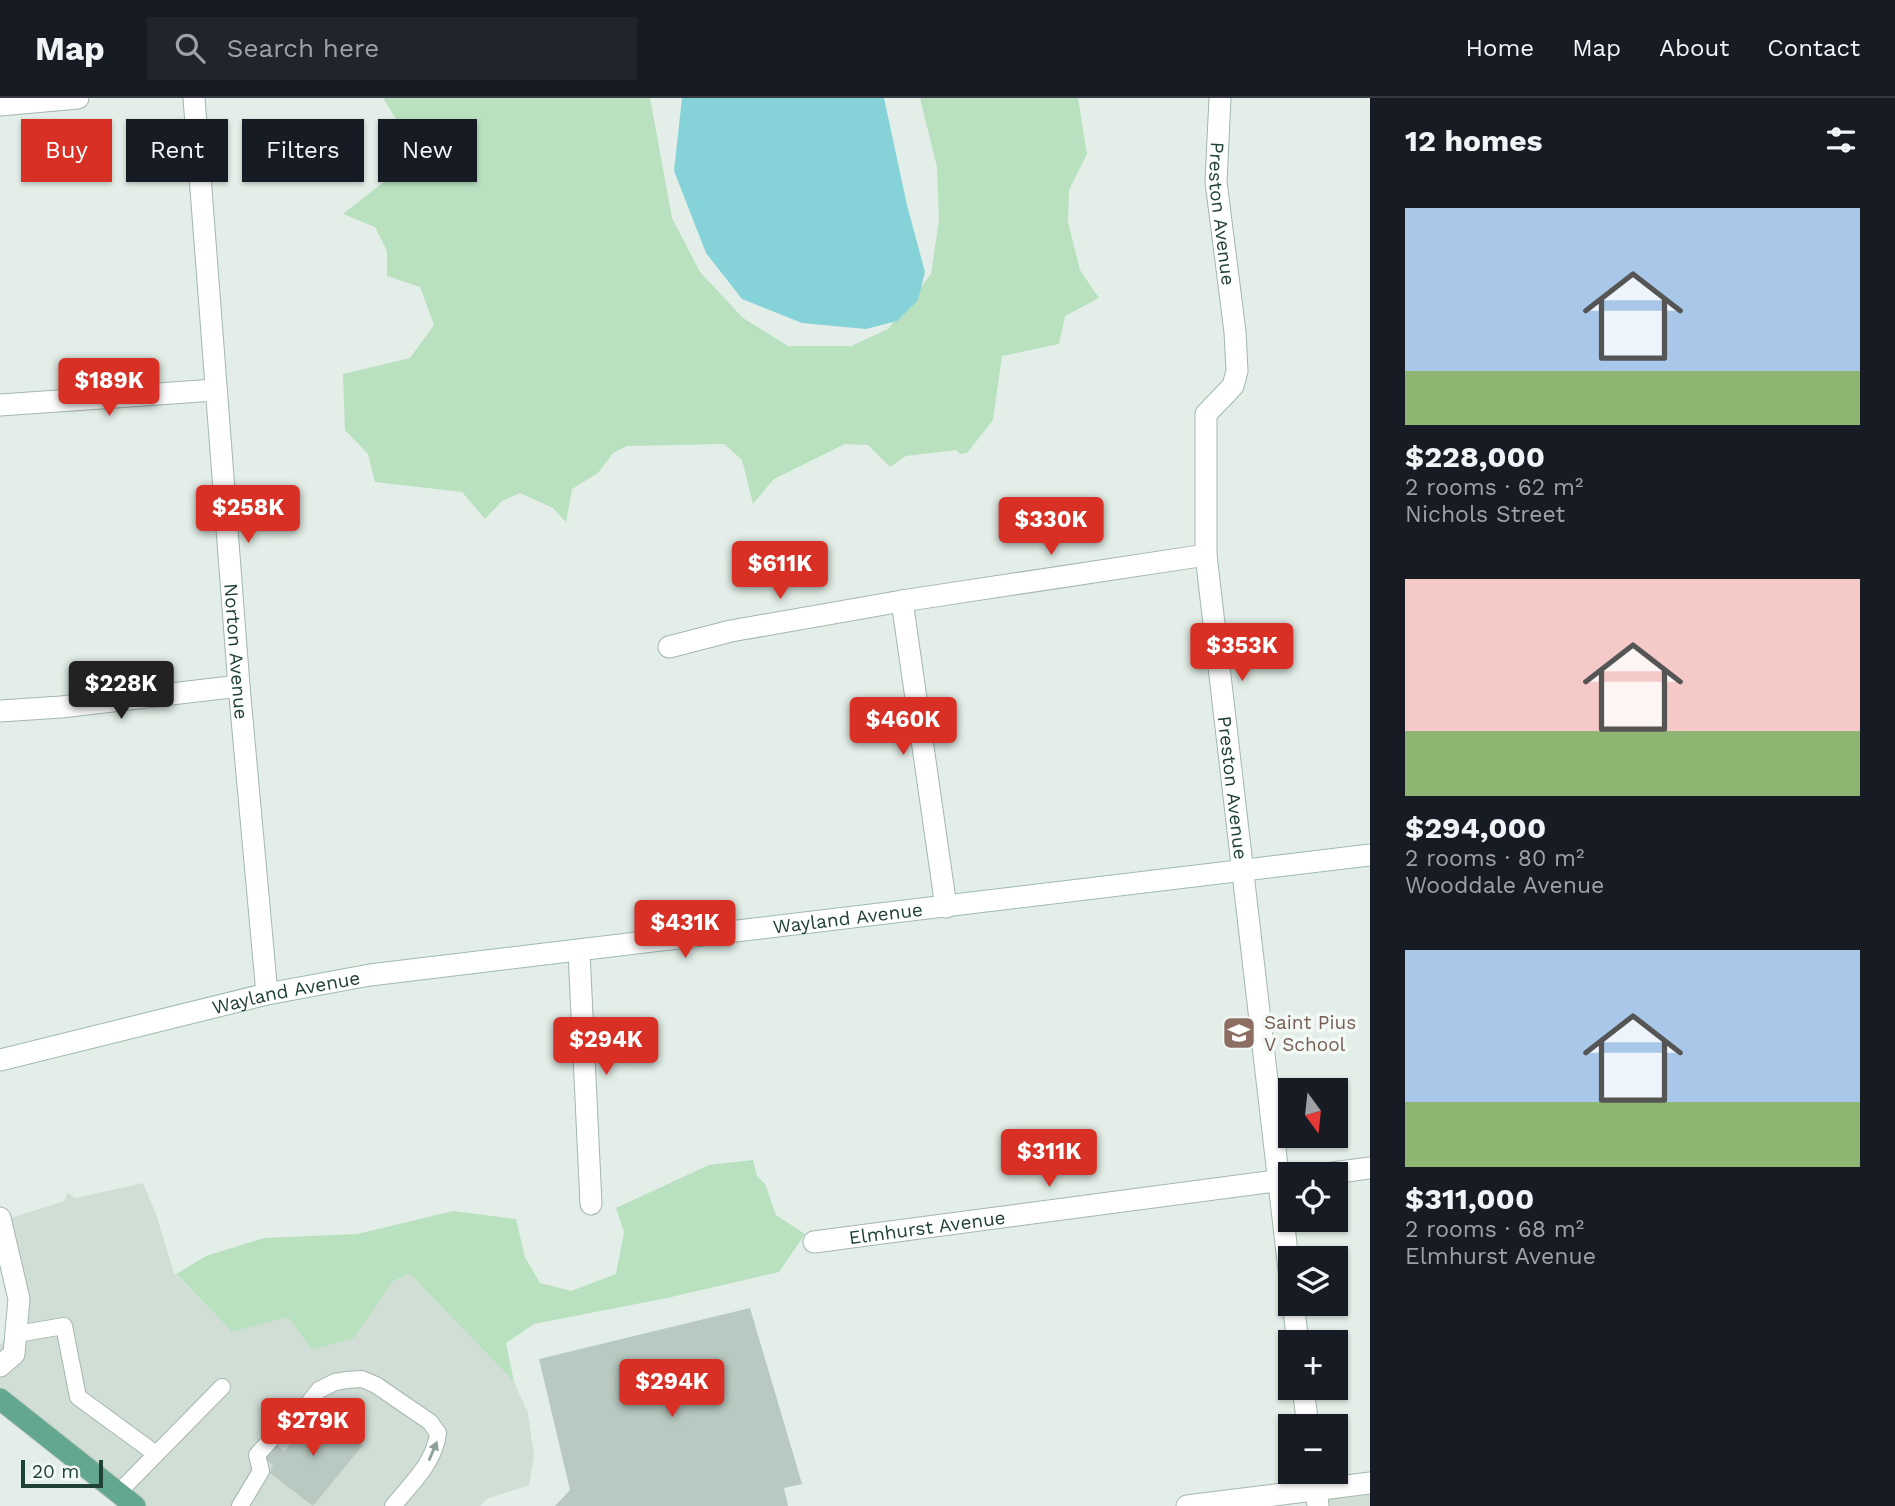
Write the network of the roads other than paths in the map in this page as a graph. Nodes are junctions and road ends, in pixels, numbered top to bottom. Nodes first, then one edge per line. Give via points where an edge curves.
1 (78, 98) edge
2 (194, 98) edge
3 (1220, 98) edge
4 (0, 104) edge
5 (215, 390) junction
6 (0, 405) edge
7 (1206, 555) junction
8 (902, 601) junction
9 (668, 647) dead end
10 (239, 687) junction
11 (0, 711) edge
12 (1370, 855) edge
13 (1243, 869) junction
14 (946, 907) junction
15 (579, 952) junction
16 (267, 994) junction
17 (0, 1060) edge
18 (1282, 1162) edge
19 (1370, 1168) edge
20 (1348, 1171) edge
21 (1278, 1181) edge
22 (591, 1204) dead end
23 (0, 1218) edge
24 (814, 1242) dead end
25 (17, 1334) junction
26 (0, 1366) edge
27 (222, 1387) dead end
28 (0, 1399) edge
29 (156, 1454) junction
30 (1370, 1483) edge
31 (1316, 1490) edge
32 (118, 1493) junction
33 (135, 1506) edge
34 (240, 1506) edge
35 (393, 1506) edge
36 (1187, 1506) edge

1 - 4 street
2 - 5 street, Norton Avenue
3 - 7 street, Preston Avenue via 1216,182 1237,370 1233,386 1206,414
5 - 6 street
5 - 10 street, Norton Avenue
7 - 8 street
7 - 13 street, Preston Avenue
8 - 9 street
8 - 14 street
10 - 11 street
10 - 16 street, Norton Avenue
12 - 13 street, Wayland Avenue
13 - 14 street, Wayland Avenue
13 - 18 street, Preston Avenue
14 - 15 street, Wayland Avenue
15 - 16 street, Wayland Avenue via 370,975
15 - 22 street
16 - 17 street, Wayland Avenue
19 - 20 street
21 - 24 street, Elmhurst Avenue
23 - 25 street via 19,1299
25 - 26 street via 14,1354
25 - 29 lane via 64,1326 78,1397
27 - 29 lane
28 - 32 main road
29 - 32 lane
30 - 31 street
31 - 36 street
32 - 33 main road
35 -> 34 lane via 428,1463 438,1433 430,1422 362,1379 335,1382 319,1390 287,1430 275,1435 257,1455 261,1471

